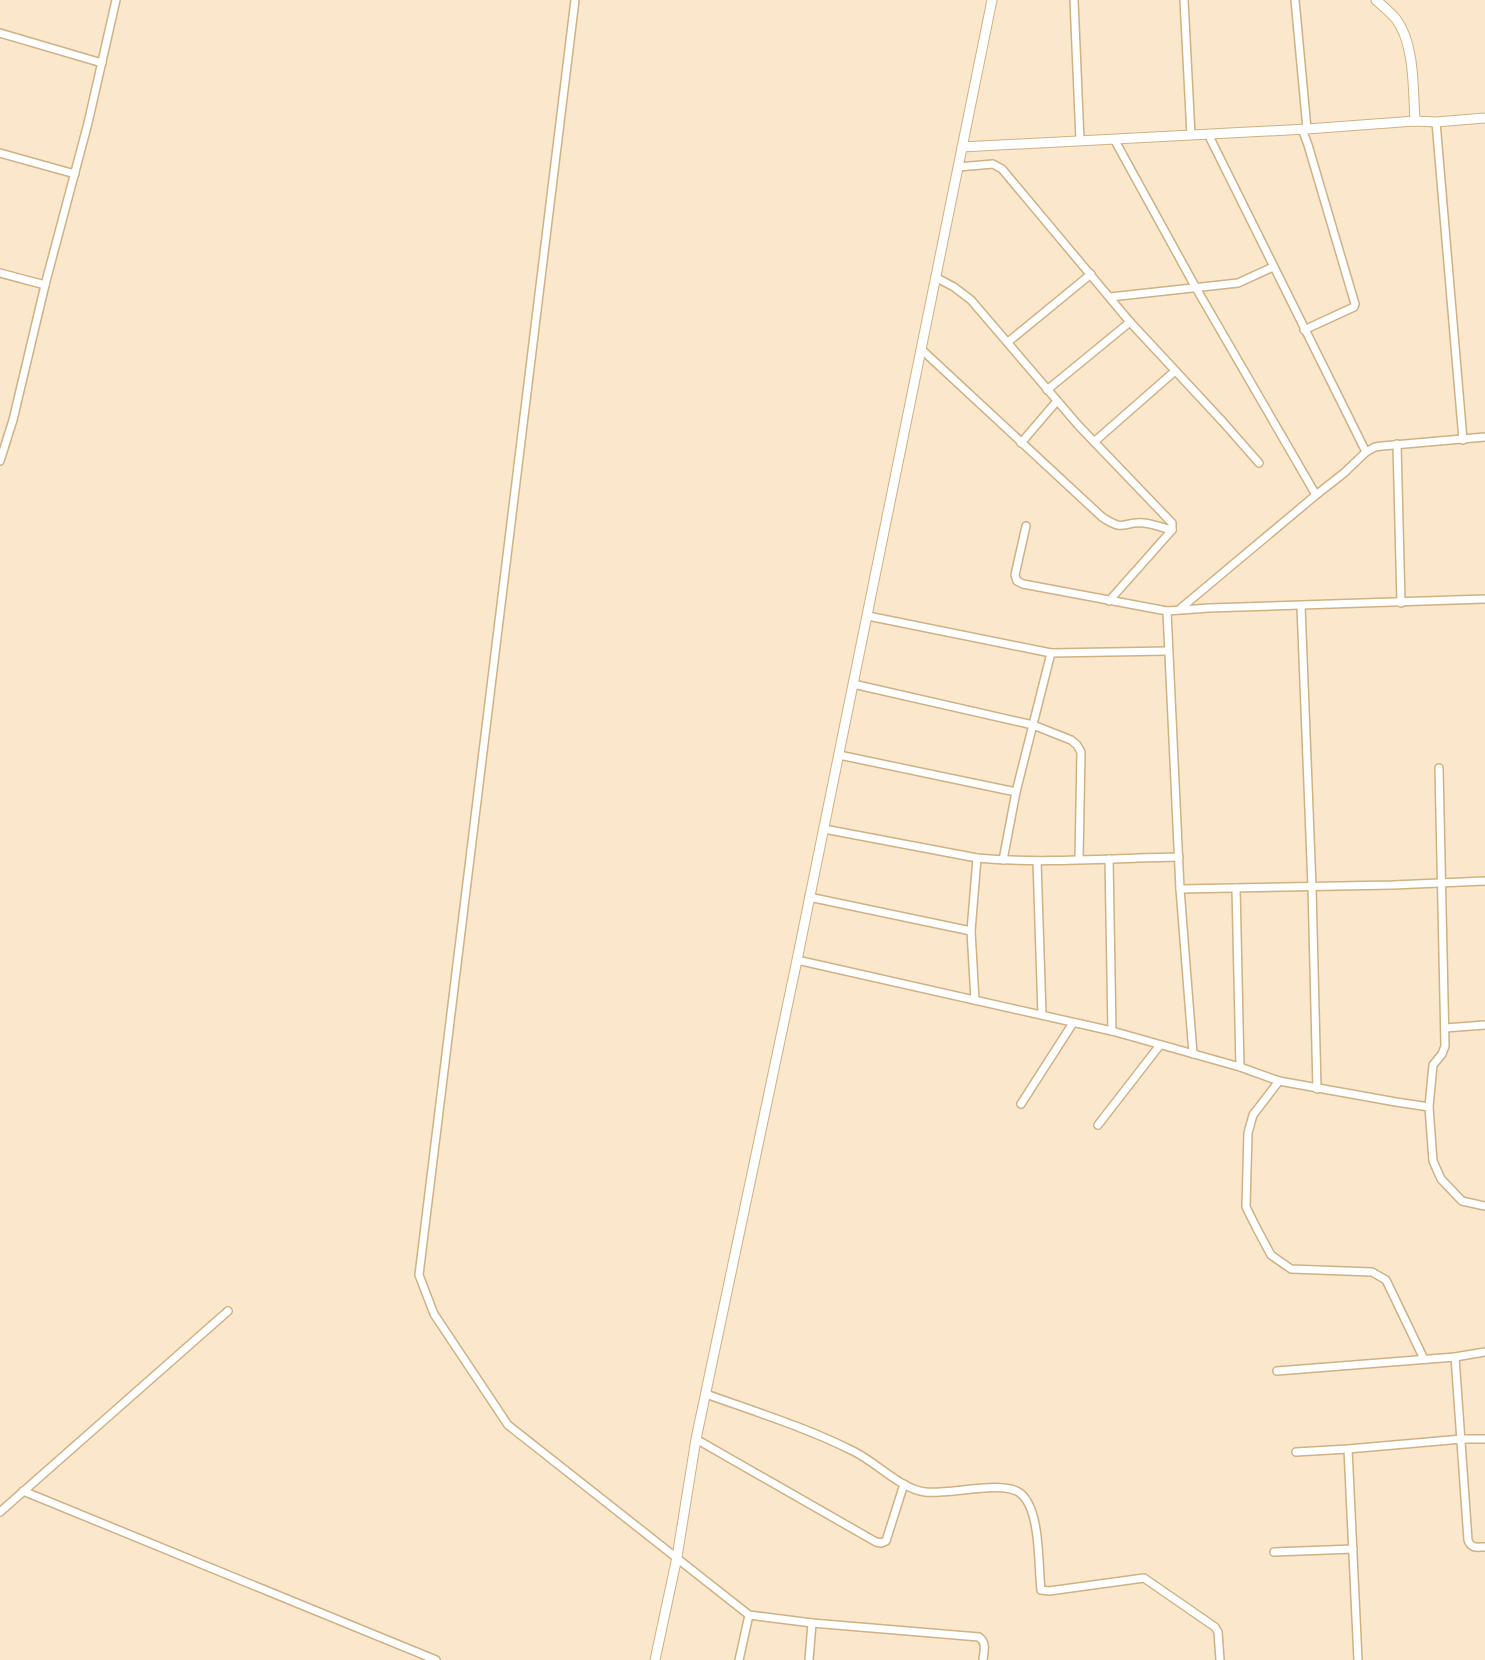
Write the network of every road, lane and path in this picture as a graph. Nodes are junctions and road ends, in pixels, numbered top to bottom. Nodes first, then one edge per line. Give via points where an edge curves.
1 (116, 0) edge
2 (575, 0) edge
3 (992, 0) edge
4 (1074, 0) edge
5 (1184, 0) edge
6 (1295, 0) edge
7 (1376, 0) edge
8 (0, 33) edge
9 (102, 63) junction
10 (1485, 118) edge
11 (1415, 121) junction
12 (1436, 122) junction
13 (1305, 129) junction
14 (1208, 134) junction
15 (1191, 135) junction
16 (1114, 139) junction
17 (1080, 140) junction
18 (962, 147) junction
19 (0, 153) edge
20 (958, 167) junction
21 (75, 174) junction
22 (1273, 267) junction
23 (0, 273) edge
24 (1091, 274) junction
25 (935, 277) junction
26 (45, 285) junction
27 (1196, 288) junction
28 (1110, 297) junction
29 (1130, 322) junction
30 (1304, 330) junction
31 (1008, 342) junction
32 (921, 349) junction
33 (1175, 371) junction
34 (1047, 390) junction
35 (1057, 401) junction
36 (1485, 438) edge
37 (1463, 440) junction
38 (1094, 442) junction
39 (1021, 443) junction
40 (1397, 444) junction
41 (1366, 452) junction
42 (0, 461) edge
43 (1259, 463) dead end
44 (1315, 495) junction
45 (1026, 526) dead end
46 (1172, 530) junction
47 (1485, 599) edge
48 (1109, 601) junction
49 (1401, 603) junction
50 (1301, 606) junction
51 (1180, 609) junction
52 (1167, 611) junction
53 (868, 616) junction
54 (1168, 651) junction
55 (1051, 653) junction
56 (853, 684) junction
57 (1032, 725) junction
58 (839, 755) junction
59 (1439, 768) dead end
60 (1016, 792) junction
61 (824, 829) junction
62 (1179, 857) junction
63 (977, 858) junction
64 (1079, 859) junction
65 (1109, 859) junction
66 (1003, 860) junction
67 (1037, 861) junction
68 (1485, 881) edge
69 (1440, 883) junction
70 (1312, 887) junction
71 (1236, 888) junction
72 (1180, 889) junction
73 (810, 897) junction
74 (971, 931) junction
75 (797, 960) junction
76 (975, 1000) junction
77 (1042, 1015) junction
78 (1073, 1023) junction
79 (1485, 1025) edge
80 (1445, 1028) junction
81 (1112, 1031) junction
82 (1160, 1045) junction
83 (1193, 1054) junction
84 (1240, 1067) junction
85 (1279, 1081) junction
86 (1317, 1088) junction
87 (1021, 1104) dead end
88 (1429, 1107) junction
89 (1098, 1125) dead end
90 (1485, 1206) edge
91 (228, 1311) dead end
92 (1485, 1352) edge
93 (1455, 1357) junction
94 (1424, 1359) junction
95 (1277, 1371) dead end
96 (706, 1394) junction
97 (1462, 1438) junction
98 (1485, 1439) edge
99 (695, 1440) junction
100 (1348, 1449) junction
101 (1296, 1452) dead end
102 (904, 1484) junction
103 (23, 1491) junction
104 (0, 1512) edge
105 (1485, 1547) edge
106 (1353, 1549) junction
107 (1274, 1552) dead end
108 (677, 1557) junction
109 (749, 1615) junction
110 (812, 1623) junction
111 (421, 1657) edge
112 (436, 1660) edge
113 (655, 1660) edge
114 (739, 1660) edge
115 (809, 1660) edge
116 (984, 1660) edge
117 (1220, 1660) edge
118 (1358, 1660) edge

1 - 9 street
2 - 108 street via 419,1275 434,1314 508,1425
3 - 18 street
4 - 17 street
5 - 15 street
6 - 13 street
7 - 11 street via 1397,21 1409,51
8 - 9 street
9 - 21 street
10 - 12 street
11 - 12 street
11 - 13 street
12 - 37 street
13 - 14 street
13 - 30 street via 1355,304
14 - 15 street
14 - 22 street
15 - 16 street
16 - 17 street
16 - 27 street
17 - 18 street
18 - 20 street
19 - 21 street
20 - 24 street via 993,164 1002,169
20 - 25 street
21 - 26 street
22 - 27 street via 1238,283
22 - 30 street
23 - 26 street
24 - 28 street
24 - 31 street
25 - 31 street via 971,300
25 - 32 street
26 - 42 street
27 - 28 street
27 - 44 street
28 - 29 street
29 - 33 street
29 - 34 street
30 - 41 street
31 - 34 street
32 - 39 street
32 - 53 street
33 - 38 street
33 - 43 street
34 - 35 street
35 - 38 street
35 - 39 street
36 - 37 street
37 - 40 street
38 - 46 street via 1172,523
39 - 46 street via 1115,525 1147,523
40 - 41 street
40 - 49 street
41 - 44 street
44 - 51 street
45 - 48 street via 1017,581
46 - 48 street
47 - 49 street
48 - 52 street
49 - 50 street
50 - 51 street
50 - 70 street
51 - 52 street
52 - 54 street
53 - 55 street
53 - 56 street
54 - 55 street
54 - 62 street
55 - 57 street
56 - 57 street
56 - 58 street
57 - 60 street
57 - 64 street via 1071,740 1081,752
58 - 60 street
58 - 61 street
59 - 69 street
60 - 66 street
61 - 63 street
61 - 73 street
62 - 65 street
62 - 72 street
63 - 66 street
63 - 74 street
64 - 65 street
64 - 67 street
65 - 81 street
66 - 67 street
67 - 77 street
68 - 69 street
69 - 70 street
69 - 80 street
70 - 71 street
70 - 86 street
71 - 72 street
71 - 84 street
72 - 83 street
73 - 74 street
73 - 75 street
74 - 76 street
75 - 76 street
75 - 96 street
76 - 77 street
77 - 78 street
78 - 81 street
78 - 87 street
79 - 80 street
80 - 88 street via 1445,1046 1433,1065
81 - 82 street
82 - 83 street
82 - 89 street
83 - 84 street
84 - 85 street
85 - 86 street
85 - 94 street via 1253,1115 1248,1133 1245,1207 1271,1255 1292,1269 1372,1272 1387,1280
86 - 88 street
88 - 90 street via 1433,1161 1441,1179 1462,1201
91 - 103 street
92 - 93 street
93 - 94 street
93 - 97 street
94 - 95 street
96 - 99 street
96 - 102 street via 858,1453
97 - 98 street
97 - 100 street
97 - 105 street via 1469,1545
99 - 102 street via 876,1542 886,1541
99 - 108 street
100 - 101 street
100 - 106 street
102 - 117 street via 925,1492 1000,1488 1018,1492 1031,1509 1041,1590 1144,1578 1215,1627
103 - 104 street
103 - 111 street
106 - 107 street
106 - 118 street
108 - 109 street
108 - 113 street
109 - 110 street
109 - 114 street
110 - 115 street
110 - 116 street via 979,1637 985,1646
111 - 112 street

